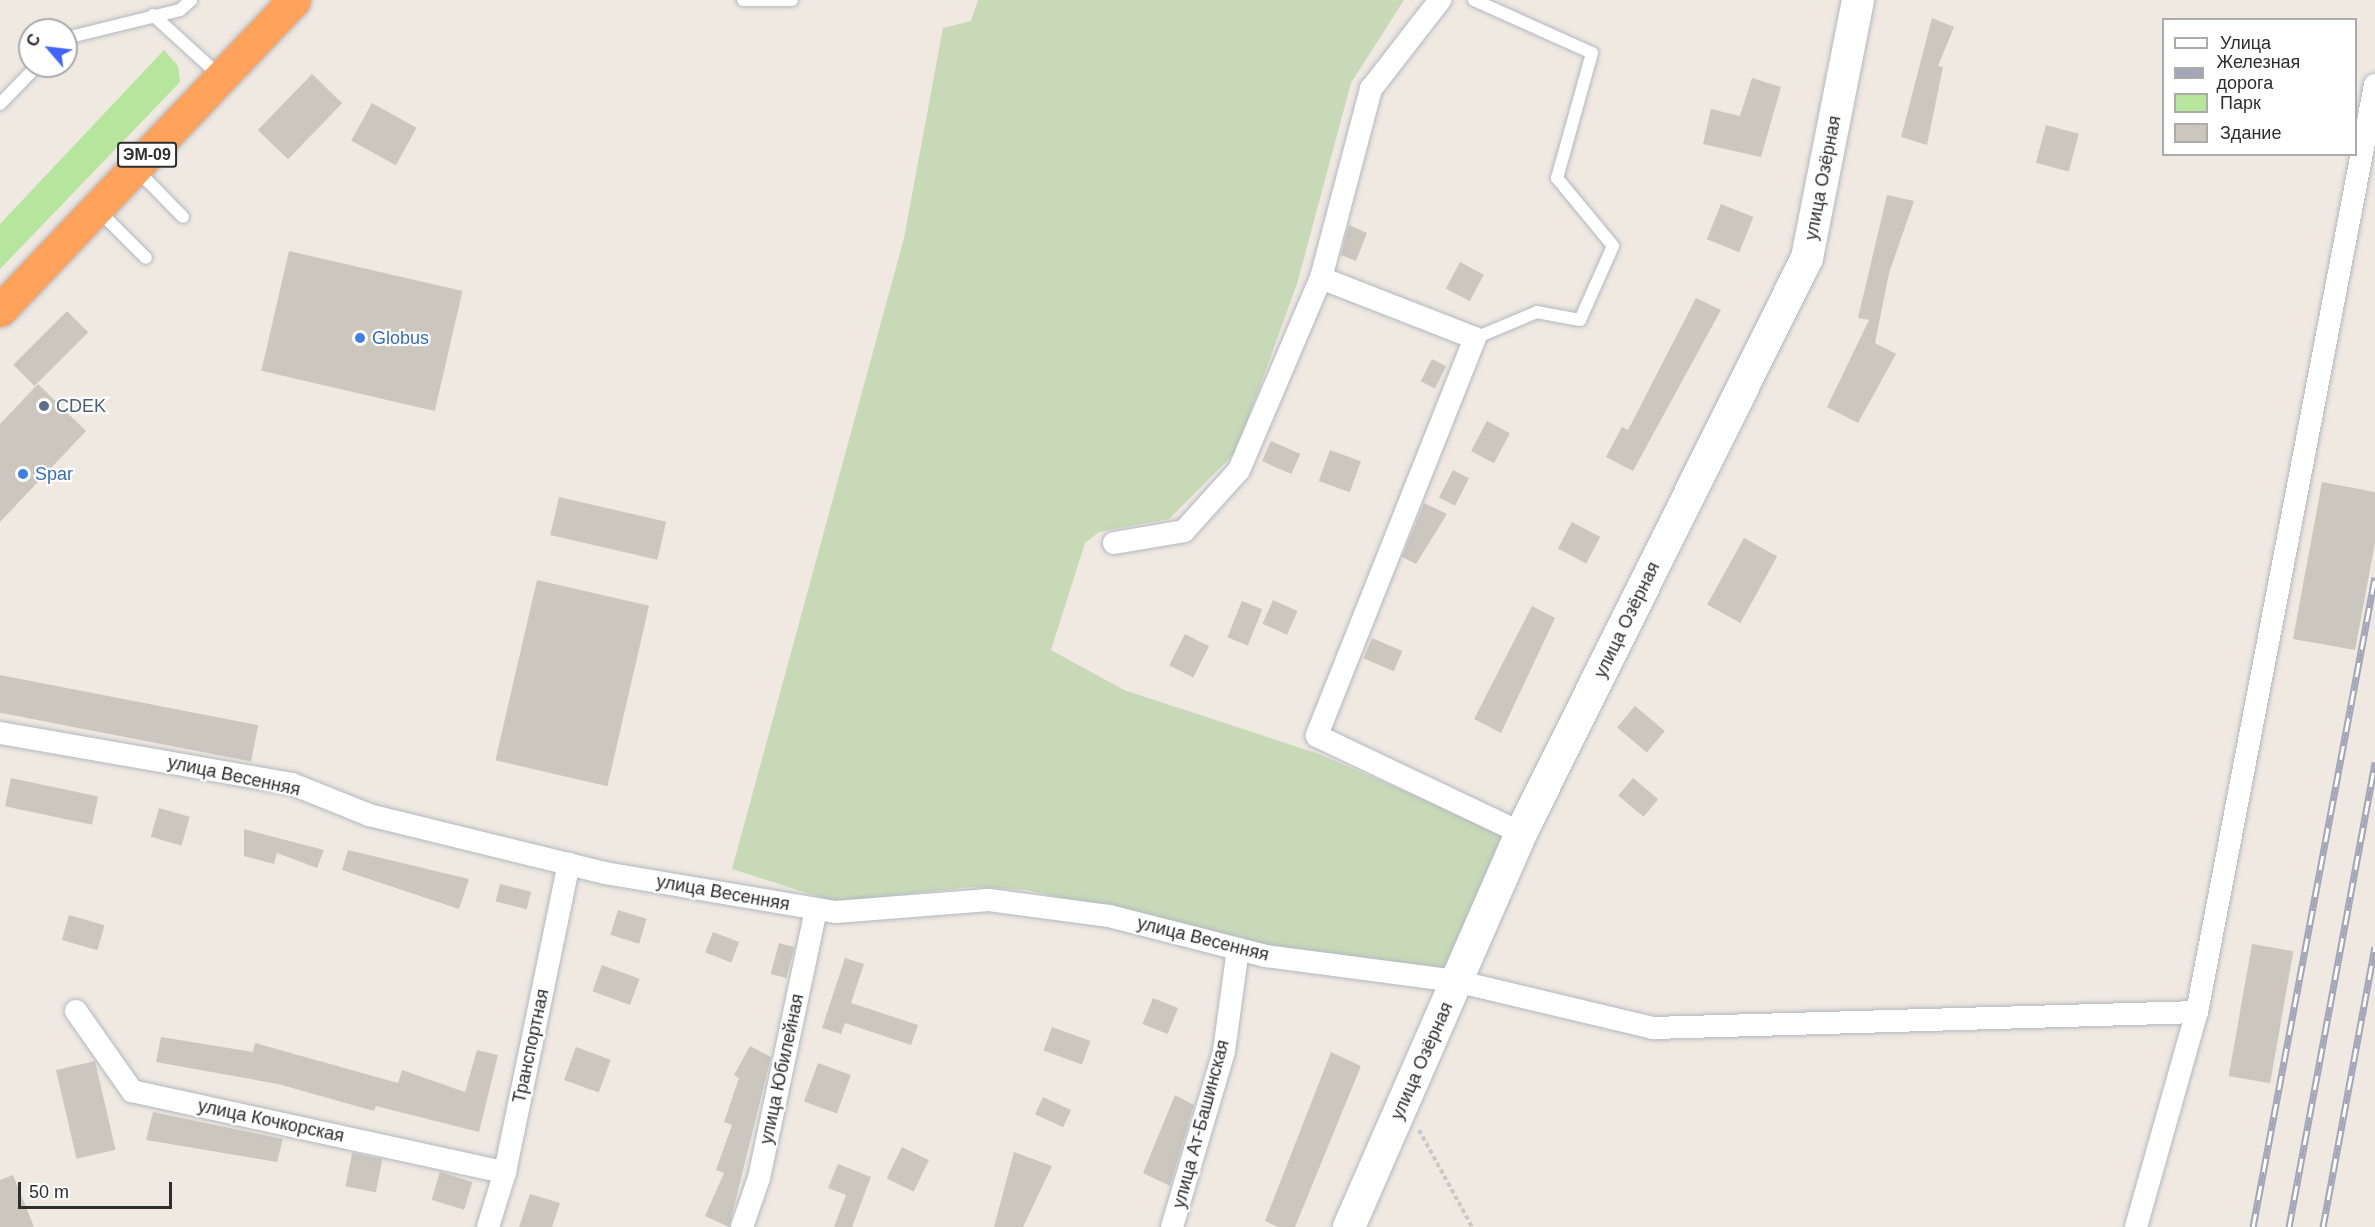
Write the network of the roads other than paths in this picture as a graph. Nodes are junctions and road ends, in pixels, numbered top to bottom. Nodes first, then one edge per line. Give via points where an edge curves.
1 (191, 0) edge
2 (294, 0) edge
3 (743, 0) edge
4 (792, 0) edge
5 (1440, 0) edge
6 (1474, 0) edge
7 (1858, 0) edge
8 (153, 15) junction
9 (78, 35) edge
10 (221, 77) junction
11 (25, 78) edge
12 (2375, 85) edge
13 (0, 104) edge
14 (135, 168) junction
15 (96, 208) junction
16 (183, 217) dead end
17 (146, 258) dead end
18 (1321, 278) junction
19 (0, 310) edge
20 (1475, 338) junction
21 (1114, 543) dead end
22 (0, 733) edge
23 (1521, 832) junction
24 (569, 864) junction
25 (816, 909) junction
26 (1238, 949) junction
27 (1456, 981) junction
28 (76, 1011) dead end
29 (2197, 1012) junction
30 (505, 1172) junction
31 (488, 1227) edge
32 (742, 1227) edge
33 (1172, 1227) edge
34 (1349, 1227) edge
35 (2136, 1227) edge

1 - 8 lane via 180,10
2 - 10 highway, ЭМ-09
3 - 4 lane
5 - 18 street via 1371,89
6 - 20 lane via 1593,53 1557,178 1613,246 1580,320 1538,312
7 - 23 street, улица Озёрная via 1807,258
8 - 9 lane
8 - 10 lane
10 - 14 highway, ЭМ-09
11 - 13 lane
12 - 29 street
14 - 15 highway, ЭМ-09
14 - 16 lane
15 - 17 lane
15 - 19 highway, ЭМ-09
18 - 20 street
18 - 21 street via 1239,470 1184,531
20 - 23 street via 1317,736
22 - 24 street, улица Весенняя via 292,784 369,815
23 - 27 street, улица Озёрная
24 - 25 street, улица Весенняя
24 - 30 street, Транспортная
25 - 26 street, улица Весенняя via 836,912 989,900 1109,916
25 - 32 street, улица Юбилейная via 759,1178
26 - 27 street, улица Весенняя
26 - 33 street, улица Ат-Башинская via 1224,1051
27 - 29 street, улица Весенняя via 1653,1028
27 - 34 street, улица Озёрная
28 - 30 street, улица Кочкорская via 132,1091
29 - 35 street
30 - 31 street, Транспортная

